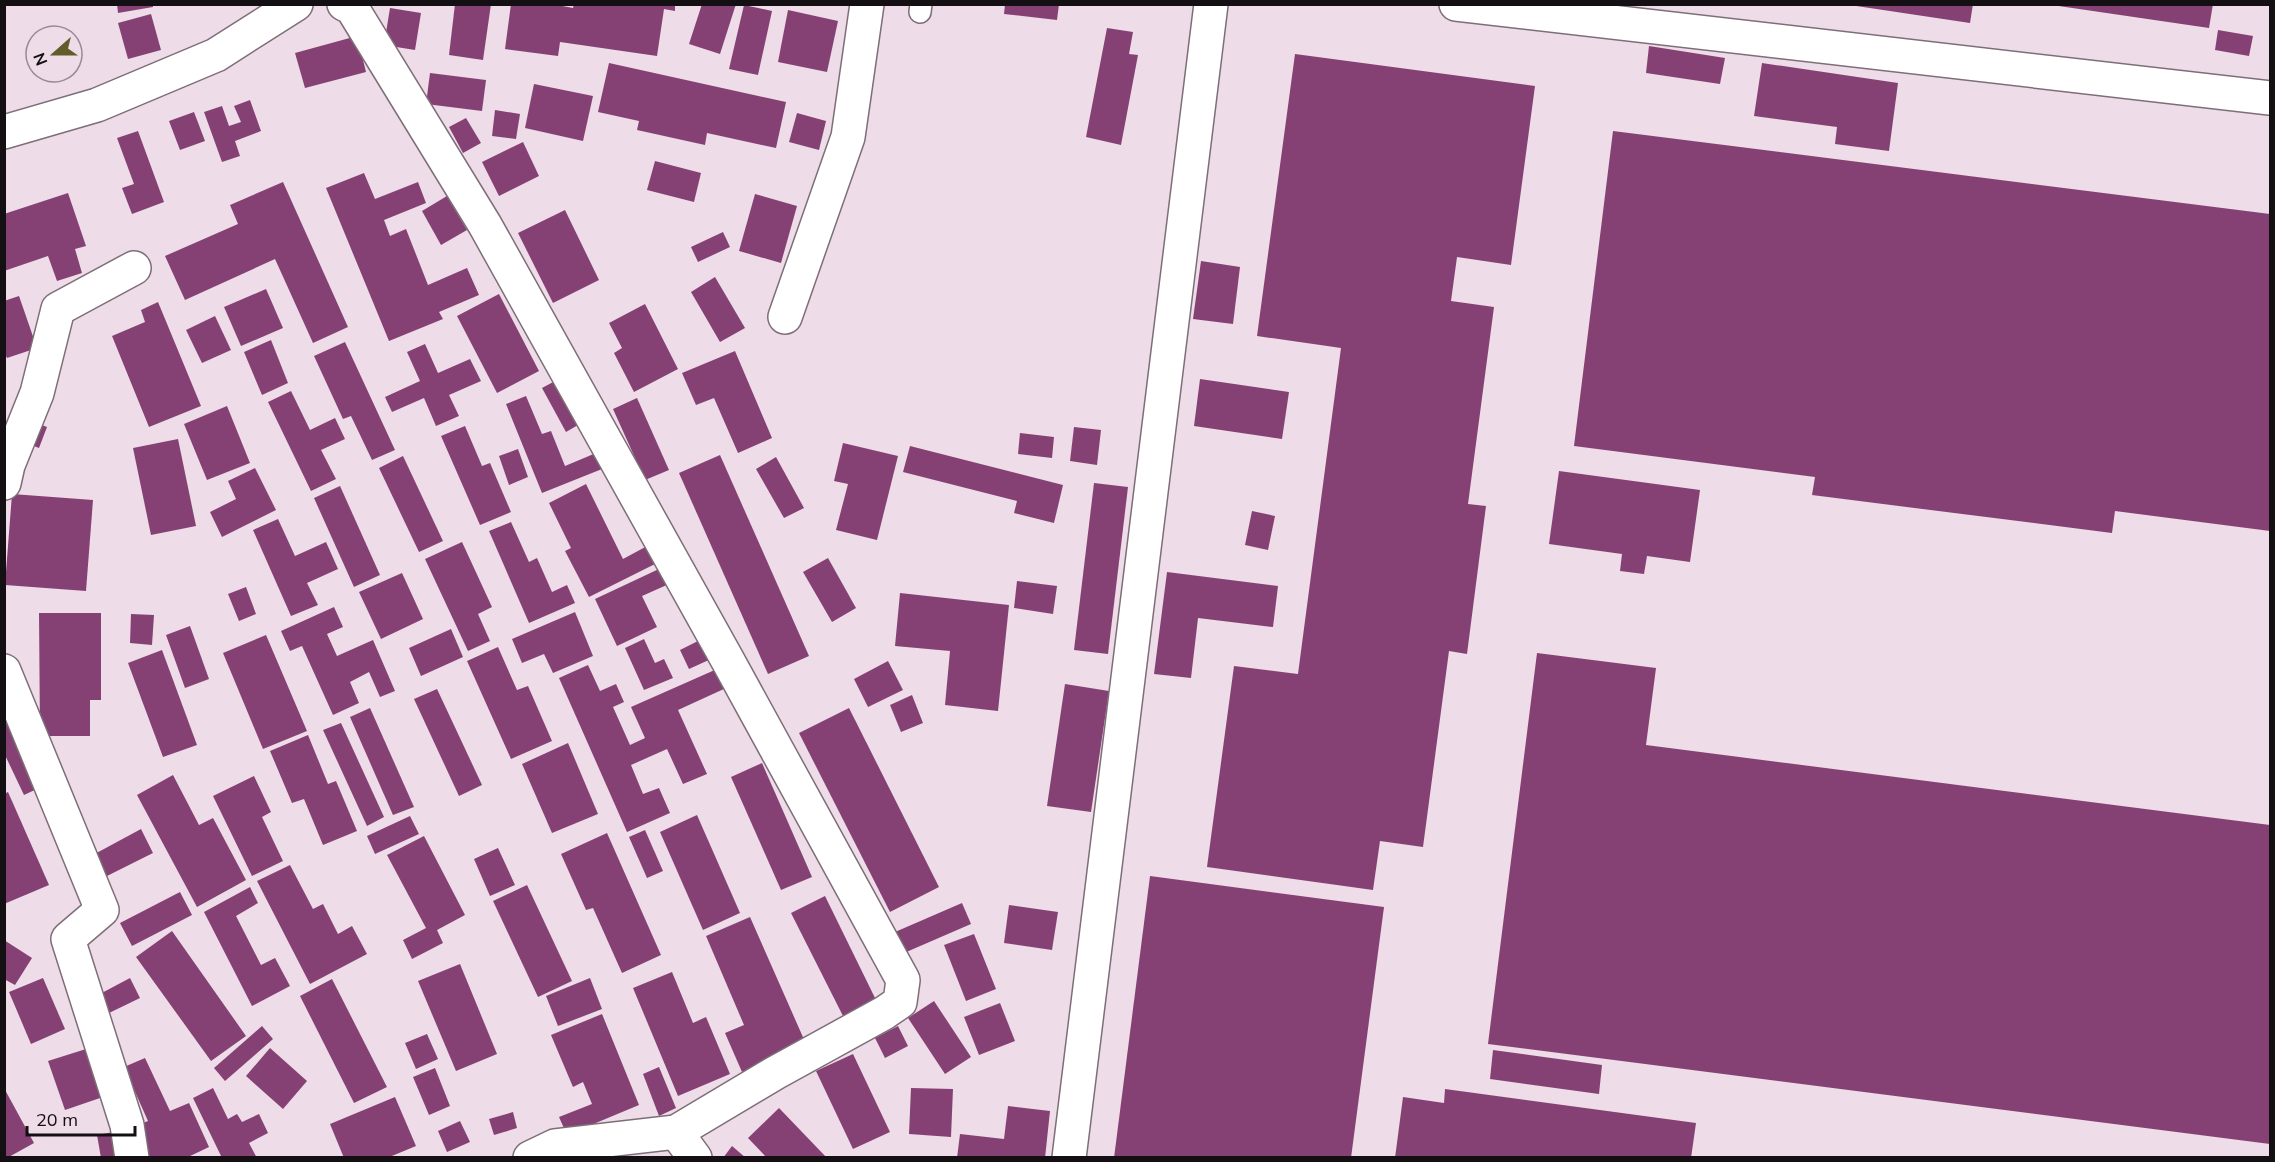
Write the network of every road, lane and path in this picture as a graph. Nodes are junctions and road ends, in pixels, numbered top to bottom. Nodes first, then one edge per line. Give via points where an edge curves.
1 (296, 4) edge
2 (344, 4) edge
3 (867, 4) edge
4 (1211, 4) edge
5 (1456, 4) edge
6 (2271, 98) edge
7 (4, 132) edge
8 (134, 268) dead end
9 (785, 317) dead end
10 (4, 483) edge
11 (4, 671) edge
12 (676, 1132) junction
13 (132, 1158) edge
14 (530, 1158) edge
15 (695, 1158) edge
16 (1069, 1158) edge

1 - 7 street via 216,55 97,105
2 - 12 street via 352,8 485,225 903,980 900,1002 884,1013
3 - 9 street via 848,137
4 - 16 street
5 - 6 street
8 - 10 street via 58,309 37,393
11 - 13 street via 102,910 68,939 127,1125
12 - 14 street via 555,1146
12 - 15 street

